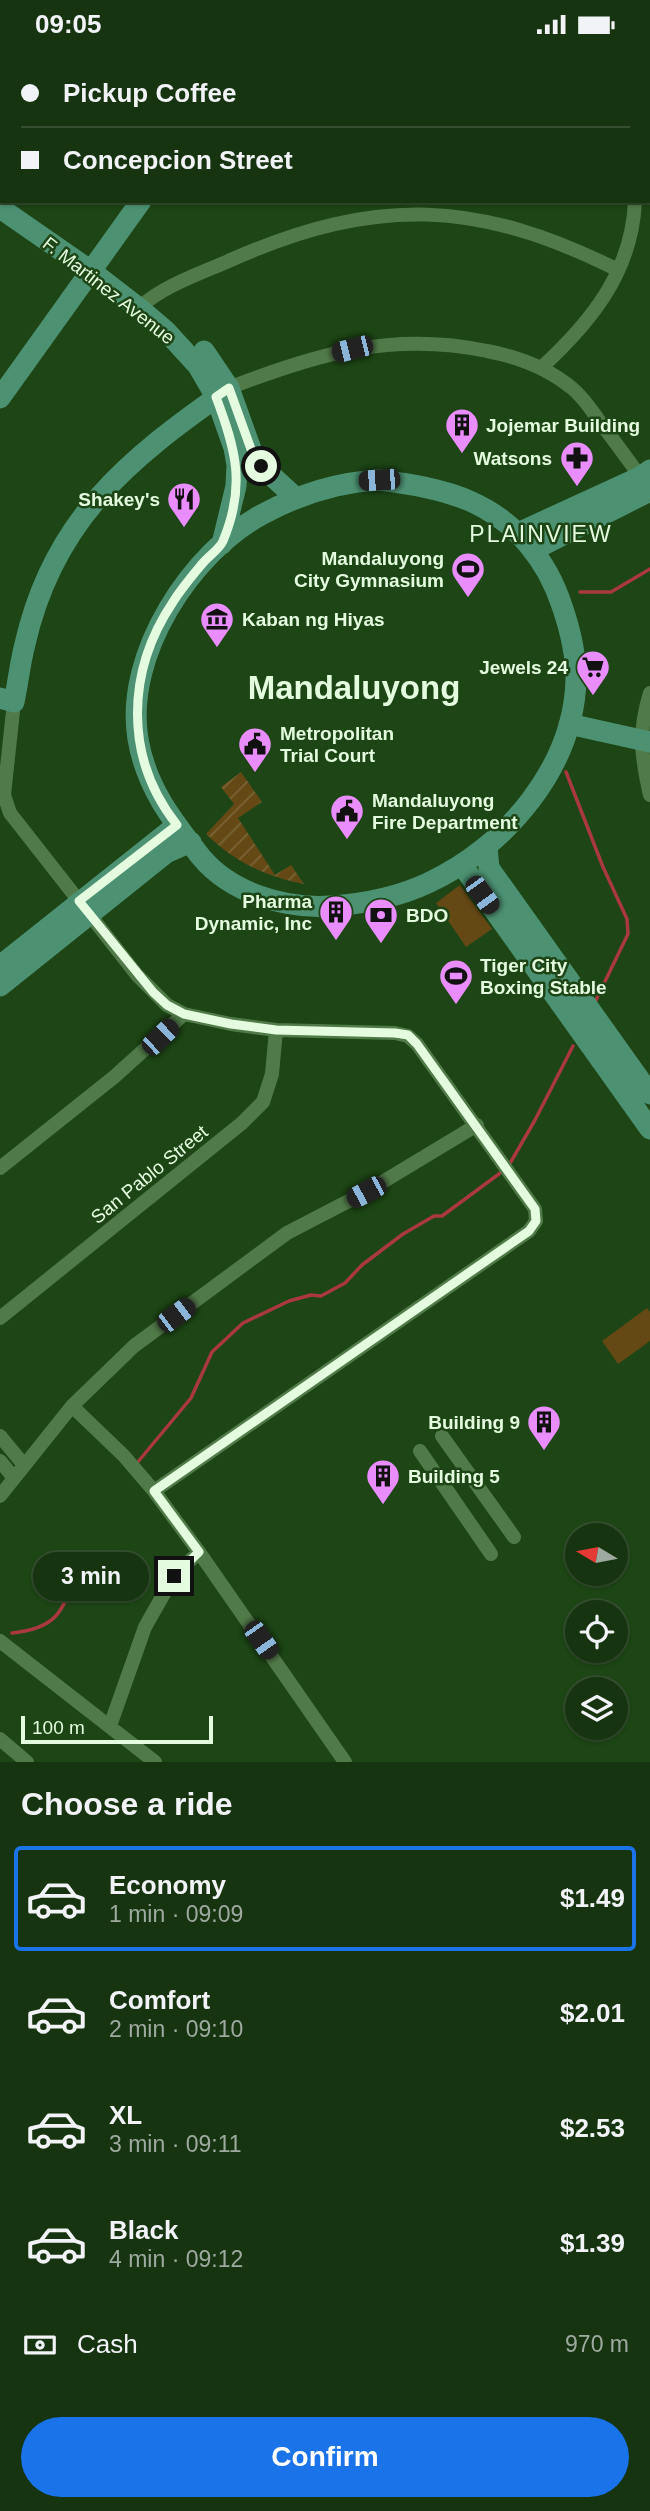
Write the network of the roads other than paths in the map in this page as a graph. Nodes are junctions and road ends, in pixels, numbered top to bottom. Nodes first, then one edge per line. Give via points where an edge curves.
1 (11, 203) edge
2 (140, 203) edge
3 (635, 203) edge
4 (0, 209) edge
5 (95, 267) junction
6 (618, 270) junction
7 (144, 304) junction
8 (541, 368) junction
9 (223, 392) junction
10 (0, 398) edge
11 (648, 482) edge
12 (296, 498) junction
13 (518, 533) junction
14 (222, 544) junction
15 (533, 550) junction
16 (650, 693) edge
17 (7, 700) edge
18 (569, 724) junction
19 (645, 742) edge
20 (2, 795) edge
21 (650, 795) edge
22 (177, 825) junction
23 (191, 842) junction
24 (487, 847) junction
25 (462, 865) junction
26 (83, 908) junction
27 (0, 966) edge
28 (0, 986) edge
29 (184, 1014) junction
30 (276, 1030) junction
31 (650, 1094) edge
32 (477, 1125) junction
33 (650, 1129) edge
34 (0, 1168) edge
35 (0, 1318) edge
36 (72, 1406) junction
37 (0, 1436) edge
38 (442, 1436) dead end
39 (420, 1451) dead end
40 (0, 1461) edge
41 (24, 1465) junction
42 (14, 1478) junction
43 (154, 1491) junction
44 (0, 1496) edge
45 (514, 1538) dead end
46 (199, 1552) junction
47 (491, 1554) dead end
48 (0, 1641) edge
49 (110, 1726) junction
50 (0, 1739) edge
51 (27, 1762) edge
52 (155, 1762) edge
53 (345, 1762) edge

1 - 5 main road, F. Martinez Avenue
2 - 5 main road
3 - 6 street via 631,233
4 - 5 main road, F. Martinez Avenue
5 - 7 main road, F. Martinez Avenue
5 - 10 main road
6 - 7 street via 541,235 496,223 407,213 335,223 288,237 208,270
6 - 8 street via 595,312
7 - 9 main road, F. Martinez Avenue
8 - 9 street via 509,355 457,345 401,342 311,359
8 - 11 street via 581,396
9 - 12 main road, F. Martinez Avenue via 256,459
9 - 14 main road, F. Martinez Avenue via 237,465
9 - 17 main road via 145,451 75,525 38,601
11 - 13 main road
11 - 15 main road
12 - 13 main road via 356,481 409,484 472,502
12 - 14 main road via 260,515
13 - 15 main road
14 - 22 main road via 172,603 149,647 138,698 136,718 145,765 165,810
15 - 18 main road via 549,571 571,637 576,678
16 - 19 street via 644,712
17 - 20 street
18 - 19 main road
18 - 24 main road via 549,773 531,801
19 - 21 street via 641,757
20 - 26 street via 22,830
22 - 23 main road
22 - 26 main road
23 - 25 main road via 223,876 265,898 294,906 355,904 393,895
23 - 26 main road via 166,853
24 - 25 main road
24 - 31 main road via 489,868
25 - 33 main road
26 - 27 main road
26 - 28 main road
26 - 29 street via 153,992
29 - 30 street
29 - 34 street
30 - 32 street via 408,1035
30 - 35 street, San Pablo Street via 272,1074 263,1102
32 - 36 street via 287,1233 134,1346
32 - 43 street via 535,1209 536,1221 529,1231
36 - 41 street
36 - 43 street
37 - 41 street
38 - 45 street
39 - 47 street
40 - 42 street
41 - 42 street
42 - 44 street
43 - 46 street
46 - 49 street via 174,1576 145,1627
46 - 53 street
48 - 49 street
49 - 52 street
50 - 51 street

